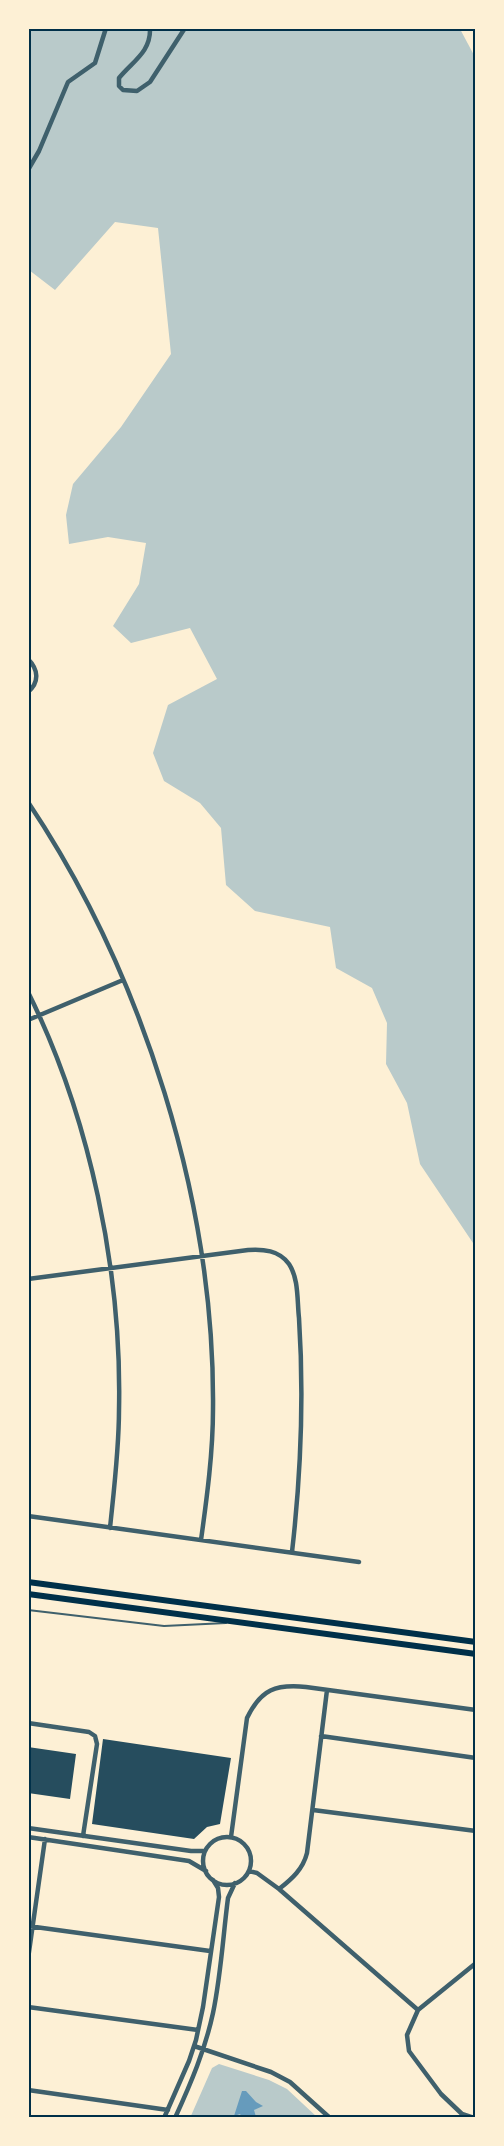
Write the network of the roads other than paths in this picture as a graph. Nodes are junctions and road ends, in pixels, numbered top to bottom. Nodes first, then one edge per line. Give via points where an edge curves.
1 (106, 28) edge
2 (150, 28) edge
3 (185, 28) edge
4 (28, 170) edge
5 (28, 658) edge
6 (28, 692) edge
7 (28, 802) edge
8 (123, 980) junction
9 (28, 992) edge
10 (39, 1015) junction
11 (28, 1020) edge
12 (201, 1256) junction
13 (111, 1269) junction
14 (28, 1280) edge
15 (28, 1516) edge
16 (110, 1528) junction
17 (201, 1540) junction
18 (292, 1552) junction
19 (359, 1563) dead end
20 (28, 1582) edge
21 (28, 1594) edge
22 (28, 1610) edge
23 (238, 1623) junction
24 (476, 1642) edge
25 (476, 1654) edge
26 (327, 1690) junction
27 (476, 1710) edge
28 (28, 1723) edge
29 (321, 1736) junction
30 (476, 1758) edge
31 (312, 1810) junction
32 (28, 1828) edge
33 (476, 1831) edge
34 (83, 1836) junction
35 (28, 1837) edge
36 (231, 1837) junction
37 (45, 1839) junction
38 (206, 1851) junction
39 (249, 1870) junction
40 (206, 1871) junction
41 (213, 1880) junction
42 (235, 1883) junction
43 (279, 1889) junction
44 (31, 1926) edge
45 (210, 1951) junction
46 (28, 1959) edge
47 (476, 1963) edge
48 (28, 2007) edge
49 (418, 2010) junction
50 (198, 2030) junction
51 (194, 2046) junction
52 (204, 2049) junction
53 (28, 2090) edge
54 (168, 2110) junction
55 (164, 2118) edge
56 (175, 2118) edge
57 (330, 2118) edge
58 (474, 2118) edge

1 - 4 street via 95,63 68,82
2 - 3 street via 150,39 142,54 119,78 123,90 137,91 150,82
5 - 6 street via 37,677
7 - 8 street via 82,891
8 - 10 street
8 - 12 street via 160,1077 185,1169
9 - 10 street
10 - 11 street
10 - 13 street via 76,1112
12 - 13 street
12 - 17 street via 211,1342 213,1410
12 - 18 street via 267,1250 283,1258 294,1274 302,1400
13 - 14 street
13 - 16 street via 117,1321 119,1410
15 - 16 street
16 - 17 street
17 - 18 street
18 - 19 street
20 - 24 main road
21 - 23 main road
22 - 23 lane via 164,1626
23 - 25 main road
26 - 27 street
26 - 29 street
26 - 36 street via 288,1685 261,1695 253,1705 247,1718
28 - 34 street via 95,1736
29 - 30 street
29 - 31 street
31 - 33 street
31 - 43 street via 306,1859 294,1877
32 - 34 street
34 - 38 street
35 - 37 street
36 - 38 street via 212,1843
36 - 39 street via 248,1848
37 - 40 street via 189,1861
37 - 44 street
38 - 40 street
39 - 42 street
39 - 43 street
40 - 41 street
41 - 42 street
41 - 45 street via 219,1897
42 - 52 street via 228,1898 214,2010
43 - 49 street
44 - 45 street
44 - 46 street
45 - 50 street
47 - 49 street
48 - 50 street
49 - 58 street via 407,2035 409,2051 441,2094 462,2114
50 - 51 street
51 - 52 street
51 - 54 street
52 - 56 street
52 - 57 street via 290,2082
53 - 54 street
54 - 55 street

